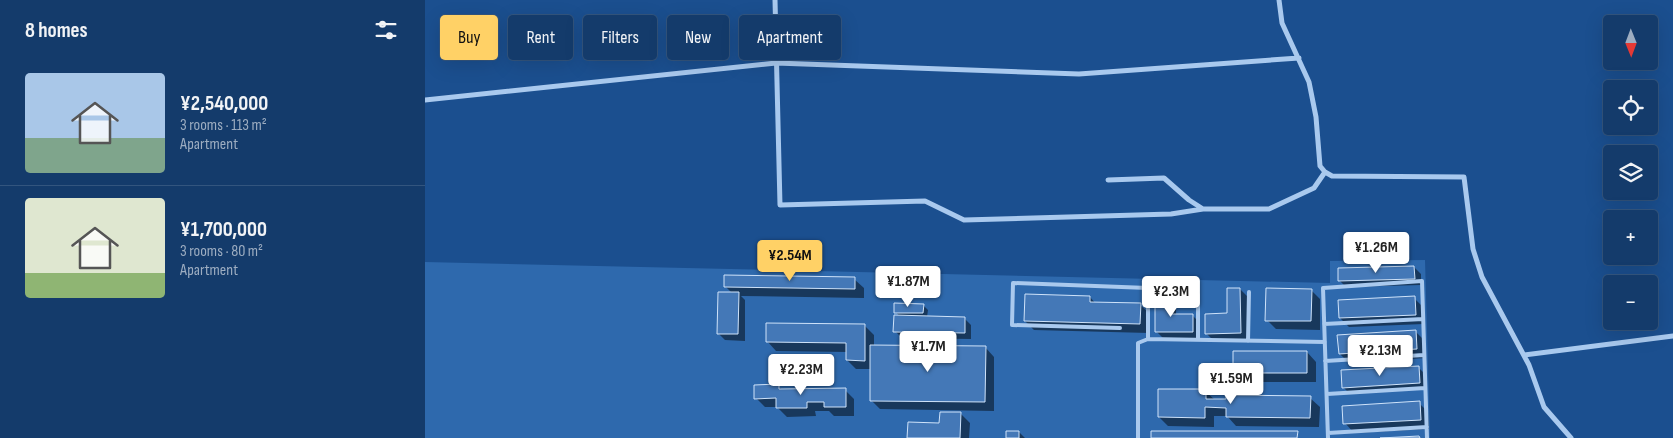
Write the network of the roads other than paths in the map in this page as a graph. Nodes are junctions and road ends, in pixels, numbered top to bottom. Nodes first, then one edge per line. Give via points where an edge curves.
1 (775, 0) edge
2 (1279, 0) edge
3 (1299, 58) junction
4 (776, 63) junction
5 (425, 100) edge
6 (1325, 172) junction
7 (1108, 180) dead end
8 (1203, 210) junction
9 (1249, 292) dead end
10 (1198, 295) dead end
11 (1423, 319) junction
12 (1324, 324) junction
13 (1120, 328) dead end
14 (1673, 336) edge
15 (1148, 340) junction
16 (1198, 340) junction
17 (1248, 341) junction
18 (1325, 342) junction
19 (1524, 354) junction
20 (1424, 355) junction
21 (1325, 361) junction
22 (1425, 388) junction
23 (1327, 394) junction
24 (1427, 427) junction
25 (1328, 433) junction
26 (1138, 438) edge
27 (1328, 438) edge
28 (1427, 438) edge
29 (1571, 438) edge

1 - 4 street
2 - 3 street via 1281,23
3 - 4 street via 1079,74
3 - 6 street via 1309,82 1320,166
4 - 5 street
4 - 8 street via 780,205 925,201 964,220 1171,214
6 - 8 street via 1314,188 1269,209
6 - 19 street via 1331,176 1464,177 1473,249 1482,277
7 - 8 street via 1164,178
9 - 17 lane
10 - 16 lane
11 - 12 lane
11 - 12 lane via 1422,281 1323,288
11 - 20 lane
12 - 18 lane
13 - 15 lane via 1012,326 1013,283 1148,288
14 - 19 street
15 - 16 lane
15 - 26 lane via 1139,344
16 - 17 lane
17 - 18 lane
18 - 21 lane
19 - 29 street via 1544,407
20 - 21 lane
20 - 22 lane
21 - 23 lane
22 - 23 lane
22 - 24 lane
23 - 25 lane
24 - 25 lane
24 - 28 lane
25 - 27 lane

